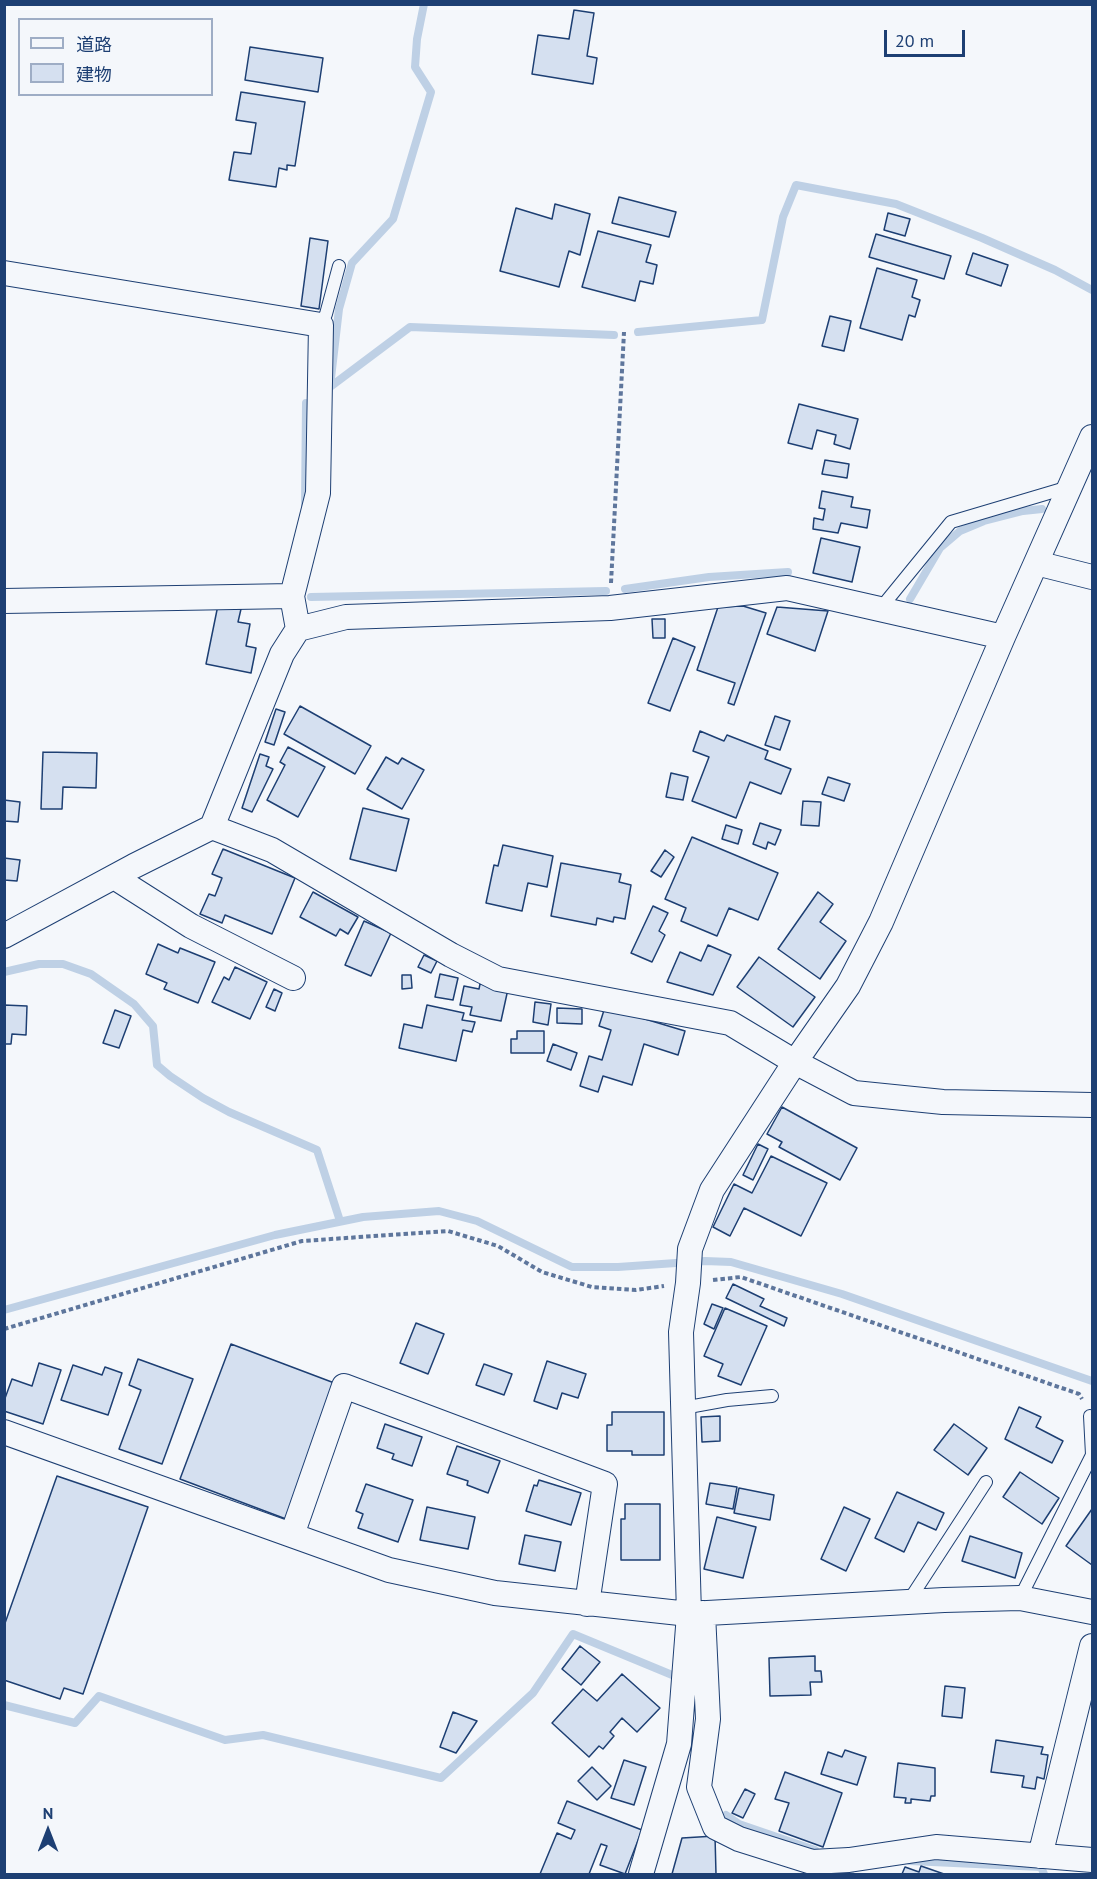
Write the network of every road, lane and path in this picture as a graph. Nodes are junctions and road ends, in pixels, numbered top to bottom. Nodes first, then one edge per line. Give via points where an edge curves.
1 (339, 266) dead end
2 (4, 273) edge
3 (321, 325) junction
4 (624, 332) dead end
5 (1092, 437) edge
6 (1070, 486) junction
7 (1036, 563) junction
8 (1092, 577) edge
9 (292, 596) junction
10 (4, 602) edge
11 (610, 608) junction
12 (880, 609) junction
13 (298, 629) junction
14 (1003, 637) junction
15 (212, 826) junction
16 (114, 876) junction
17 (4, 936) edge
18 (294, 978) dead end
19 (795, 1062) junction
20 (1092, 1105) edge
21 (688, 1282) junction
22 (4, 1329) edge
23 (772, 1396) dead end
24 (683, 1408) junction
25 (1090, 1416) joint
26 (4, 1432) edge
27 (986, 1482) dead end
28 (292, 1535) junction
29 (1020, 1598) junction
30 (908, 1602) junction
31 (587, 1604) junction
32 (1092, 1611) edge
33 (696, 1614) junction
34 (1092, 1646) edge
35 (1092, 1860) edge
36 (1053, 1862) edge
37 (641, 1875) edge

1 - 3 lane
2 - 3 street
3 - 9 street via 318,493
4 - 11 path
5 - 6 street
6 - 7 street
6 - 12 lane via 951,522
7 - 8 street
7 - 14 street
9 - 10 street
9 - 13 street
11 - 12 street via 787,588
11 - 13 street via 346,617
12 - 14 street
13 - 15 street via 282,654
14 - 19 street via 881,922 848,986
15 - 16 street
15 - 19 street via 272,850 498,979 730,1023
16 - 17 street
16 - 18 street via 191,926
19 - 20 street via 854,1093 943,1102
19 - 21 street via 712,1190 690,1249
21 - 22 path via 636,1290 592,1287 542,1272 498,1246 448,1231 302,1241
21 - 24 street via 681,1332
21 - 25 path via 741,1277 1079,1394
23 - 24 lane
24 - 33 street
25 - 29 lane via 1092,1455
26 - 28 street
27 - 30 lane
28 - 31 street via 389,1570 495,1593
28 - 31 street via 344,1386 606,1484
29 - 30 street
29 - 32 street
30 - 33 street
31 - 33 street
33 - 36 street via 708,1719 699,1787 715,1827 739,1839 812,1862 936,1847
33 - 37 street via 680,1744
34 - 36 street
35 - 36 street

